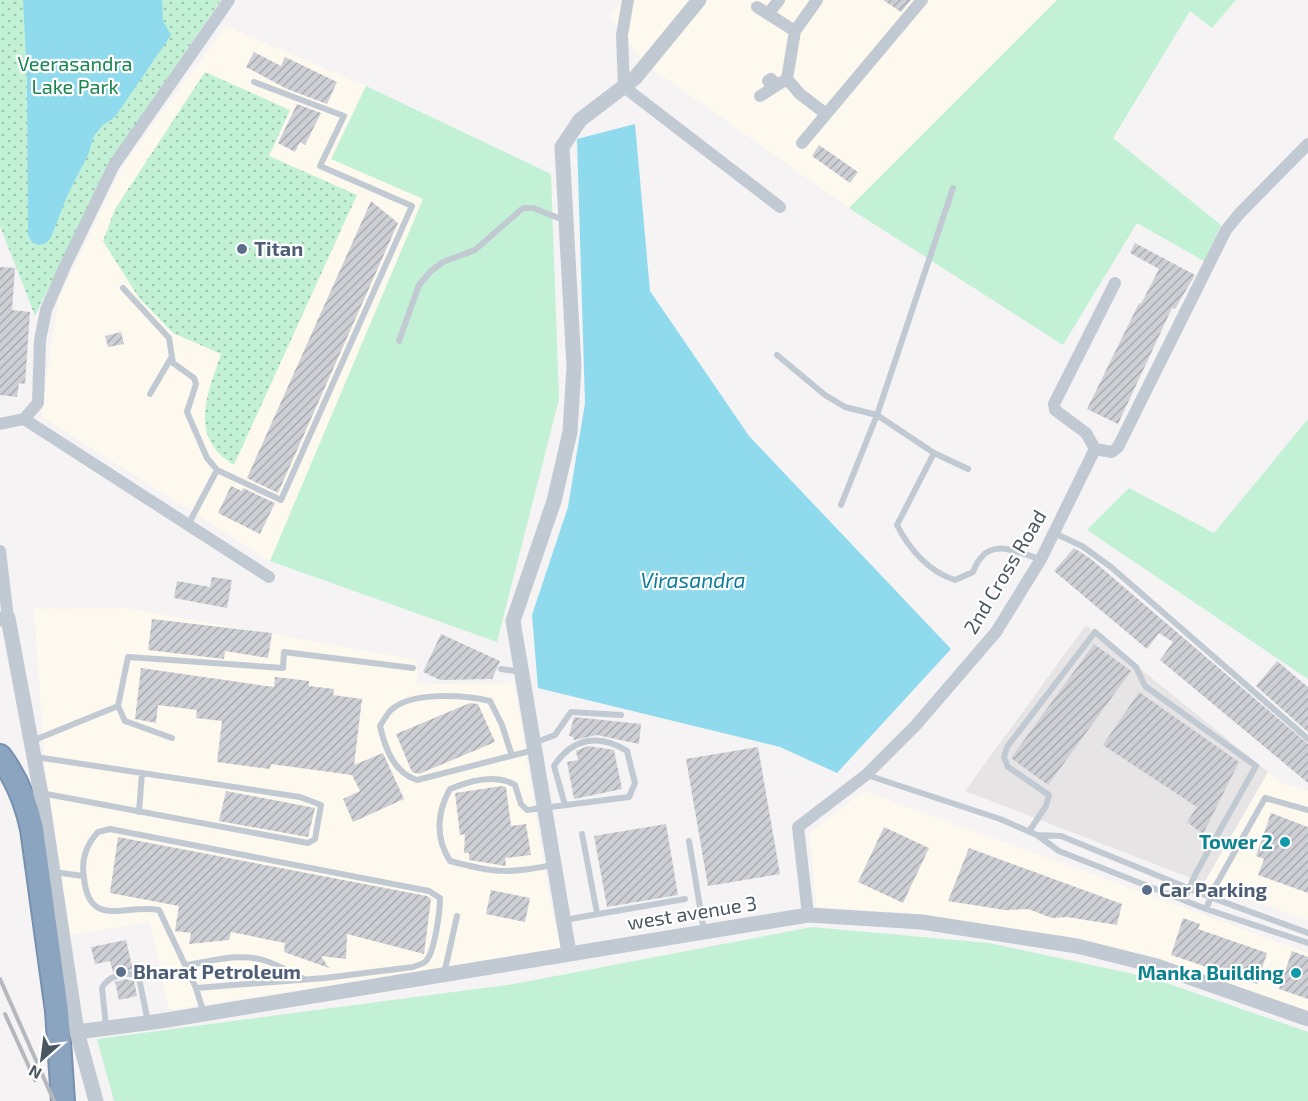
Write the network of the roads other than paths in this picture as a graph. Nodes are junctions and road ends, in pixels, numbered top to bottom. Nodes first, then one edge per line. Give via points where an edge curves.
1 (229, 0) edge
2 (628, 0) edge
3 (699, 0) edge
4 (779, 0) edge
5 (817, 0) edge
6 (922, 0) edge
7 (795, 31) junction
8 (787, 79) junction
9 (254, 82) dead end
10 (624, 87) junction
11 (760, 96) dead end
12 (826, 114) junction
13 (802, 143) dead end
14 (1308, 144) edge
15 (953, 188) dead end
16 (780, 207) dead end
17 (566, 221) junction
18 (1114, 283) dead end
19 (123, 288) dead end
20 (399, 341) dead end
21 (777, 355) dead end
22 (171, 358) junction
23 (150, 394) dead end
24 (877, 415) junction
25 (24, 419) junction
26 (0, 424) edge
27 (1095, 449) junction
28 (934, 453) junction
29 (968, 469) dead end
30 (217, 470) junction
31 (841, 506) dead end
32 (188, 525) junction
33 (1054, 533) junction
34 (0, 551) edge
35 (1041, 559) junction
36 (269, 577) dead end
37 (4, 618) edge
38 (413, 668) dead end
39 (501, 669) dead end
40 (522, 672) junction
41 (118, 706) junction
42 (621, 714) dead end
43 (172, 738) dead end
44 (1308, 739) edge
45 (31, 741) junction
46 (535, 746) junction
47 (0, 756) edge
48 (512, 756) junction
49 (34, 757) junction
50 (142, 773) junction
51 (866, 775) junction
52 (0, 781) edge
53 (40, 793) junction
54 (565, 806) junction
55 (545, 807) junction
56 (1308, 810) edge
57 (139, 812) junction
58 (1030, 830) junction
59 (582, 834) dead end
60 (1037, 835) junction
61 (689, 841) dead end
62 (554, 865) junction
63 (53, 872) junction
64 (83, 876) junction
65 (1188, 888) junction
66 (1210, 897) junction
67 (685, 898) dead end
68 (1184, 900) junction
69 (1206, 909) junction
70 (597, 913) junction
71 (808, 915) junction
72 (457, 916) dead end
73 (563, 920) junction
74 (704, 932) junction
75 (1308, 933) edge
76 (1308, 943) edge
77 (569, 953) junction
78 (187, 965) junction
79 (444, 975) junction
80 (325, 978) junction
81 (305, 980) junction
82 (196, 988) junction
83 (326, 994) junction
84 (204, 1014) junction
85 (1308, 1019) edge
86 (148, 1023) junction
87 (106, 1027) junction
88 (77, 1032) junction
89 (50, 1101) edge
90 (63, 1101) edge
91 (96, 1101) edge

1 - 25 street via 114,165 46,310 40,340 38,403
2 - 10 street via 622,34
3 - 10 street
4 - 7 street via 763,10
5 - 7 street
6 - 12 street
7 - 8 street
8 - 11 street
8 - 12 street
9 - 30 lane via 344,116 320,166 412,206 281,500
10 - 16 street
10 - 17 street via 580,120 562,147
12 - 13 street
14 - 27 street via 1226,231 1118,447 1112,452
15 - 24 lane
17 - 20 lane via 523,208 475,250 443,262 419,285
17 - 40 street via 574,367 570,432 554,501 513,621
18 - 27 street via 1054,404 1055,410 1086,433
19 - 22 lane via 169,338
21 - 24 lane via 845,408
22 - 23 lane
22 - 30 lane via 195,378 187,412 207,459
24 - 28 lane
24 - 31 lane
25 - 26 street
25 - 32 street
27 - 33 street, 2nd Cross Road
28 - 29 lane
28 - 35 lane via 897,525 904,540 933,571 955,580 974,572 987,550 998,547
30 - 32 lane
32 - 36 street
33 - 35 street, 2nd Cross Road
33 - 44 lane via 1082,546 1111,567
34 - 37 street
35 - 51 street, 2nd Cross Road via 996,632 916,725
37 - 45 street
38 - 41 lane via 284,652 283,668 128,657
39 - 40 lane
40 - 46 street
41 - 43 lane via 125,721
41 - 45 lane
42 - 46 lane via 571,712 555,735
45 - 49 street
46 - 48 lane
46 - 55 street
47 - 90 highway via 22,794 32,829 57,1011
48 - 48 lane via 417,780 404,776 385,747 380,726 391,710 423,697 471,696 490,701
49 - 50 lane
49 - 53 street
50 - 57 lane
50 - 57 lane via 300,796 321,805 315,839 308,843
51 - 58 lane
51 - 71 street, 2nd Cross Road via 798,827
52 - 89 highway via 16,809 25,848
53 - 57 lane
53 - 63 street
54 - 54 lane via 629,797 635,783 627,751 610,741 575,743 562,754 554,766
54 - 55 lane
55 - 62 street
55 - 62 lane via 527,810 514,785 507,780 469,781 450,789 440,807 440,846 450,861 482,870 511,873
56 - 66 lane via 1265,798
58 - 60 lane
58 - 65 lane via 1049,795 1008,767 1004,757 1007,747 1095,632 1136,667 1145,686 1256,766
59 - 70 lane
60 - 65 lane via 1061,836
60 - 68 lane via 1059,851
61 - 74 lane
62 - 73 street
63 - 64 lane
63 - 88 street
64 - 78 lane via 88,900 94,907 106,911 159,910
64 - 80 lane via 84,856 93,838 98,831 110,829 429,891 440,898 430,955 425,963
65 - 66 lane
65 - 68 lane
66 - 69 lane
66 - 75 lane
67 - 70 lane
68 - 69 lane
69 - 76 lane
70 - 73 lane
71 - 74 street, west avenue 3
71 - 85 street, west avenue 3 via 922,922 1077,946 1157,966
72 - 79 lane
73 - 77 street
74 - 77 street, west avenue 3
77 - 79 street, west avenue 3
78 - 81 lane via 236,957 256,958
78 - 82 lane
79 - 83 street, west avenue 3
80 - 81 lane
80 - 83 lane
81 - 82 lane
82 - 84 lane
83 - 84 street, west avenue 3
84 - 86 street, west avenue 3
86 - 87 street, west avenue 3
86 - 87 lane via 139,978 129,973 109,979 102,988
87 - 88 street, west avenue 3
88 - 91 street

